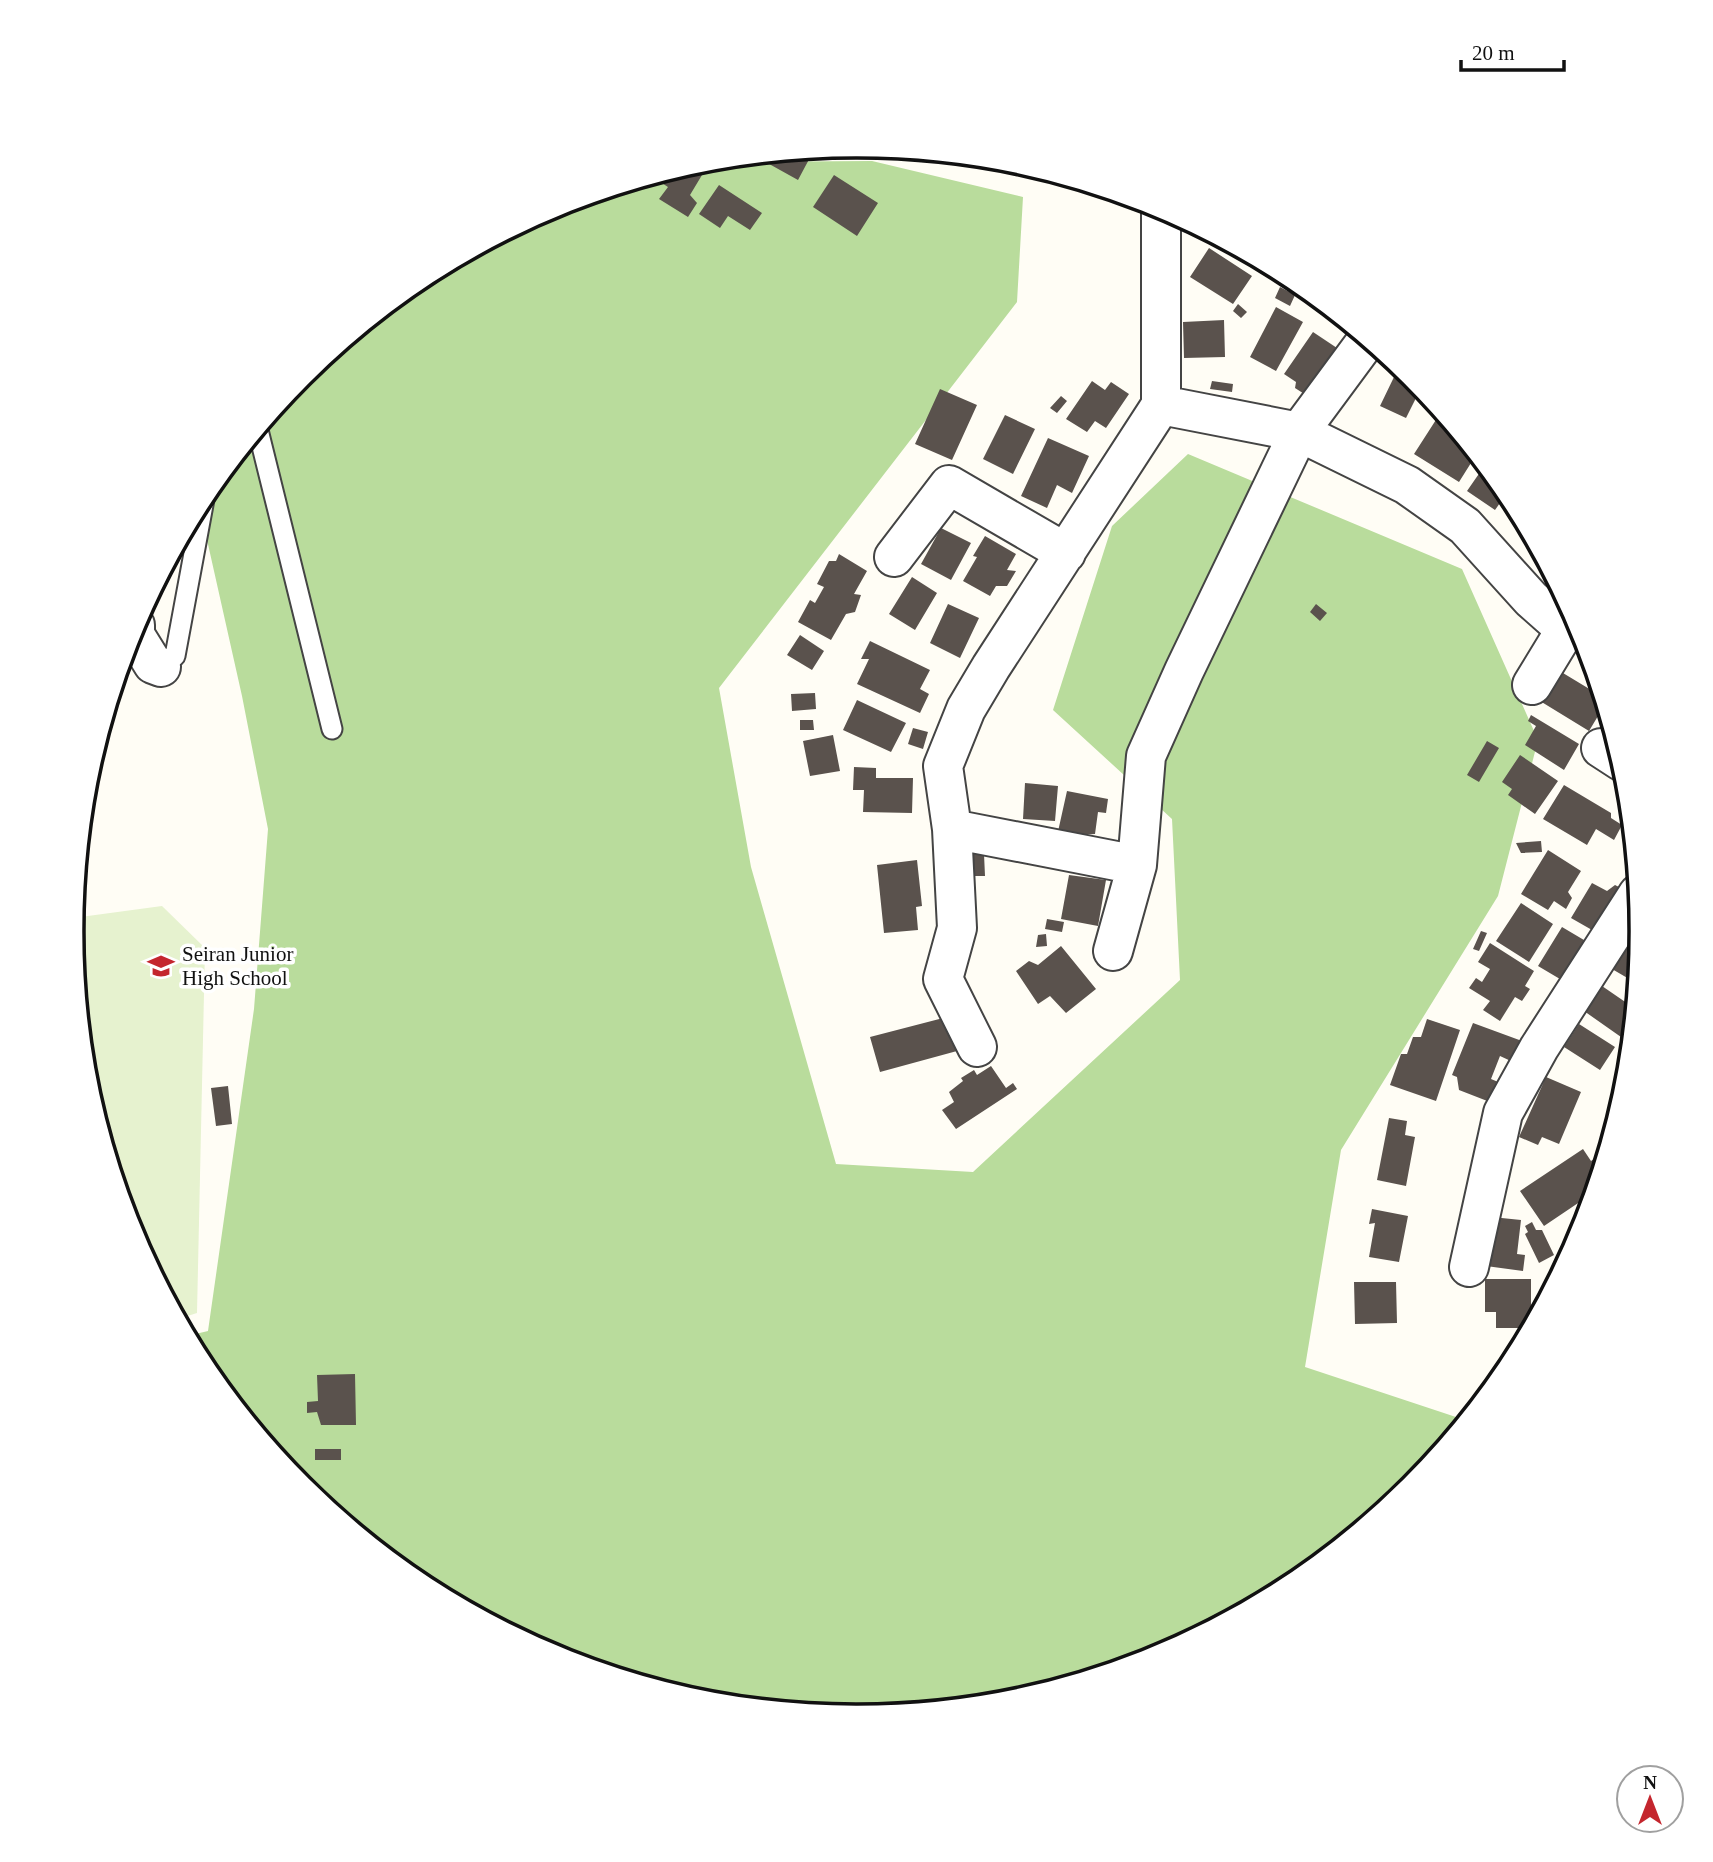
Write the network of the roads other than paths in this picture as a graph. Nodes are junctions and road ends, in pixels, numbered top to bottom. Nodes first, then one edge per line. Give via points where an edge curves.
1 (1161, 221) edge
2 (1362, 347) edge
3 (1161, 405) junction
4 (1299, 432) junction
5 (261, 441) edge
6 (199, 526) edge
7 (1066, 553) junction
8 (894, 557) dead end
9 (1562, 618) edge
10 (1567, 628) edge
11 (140, 643) edge
12 (161, 667) joint
13 (1532, 685) dead end
14 (332, 729) dead end
15 (951, 829) junction
16 (1137, 865) junction
17 (1628, 909) edge
18 (1113, 951) dead end
19 (978, 1047) dead end
20 (1469, 1267) dead end

1 - 3 street
2 - 4 street
3 - 4 street
3 - 7 street
4 - 9 street via 1407,485 1465,526 1531,599
4 - 16 street via 1146,756
5 - 14 lane
6 - 12 lane via 175,656
7 - 8 street via 949,485
7 - 15 street via 966,709 943,766
10 - 13 street
11 - 12 street via 153,664
15 - 16 street
15 - 19 street via 957,928 943,979
16 - 18 street
17 - 20 street via 1503,1113

